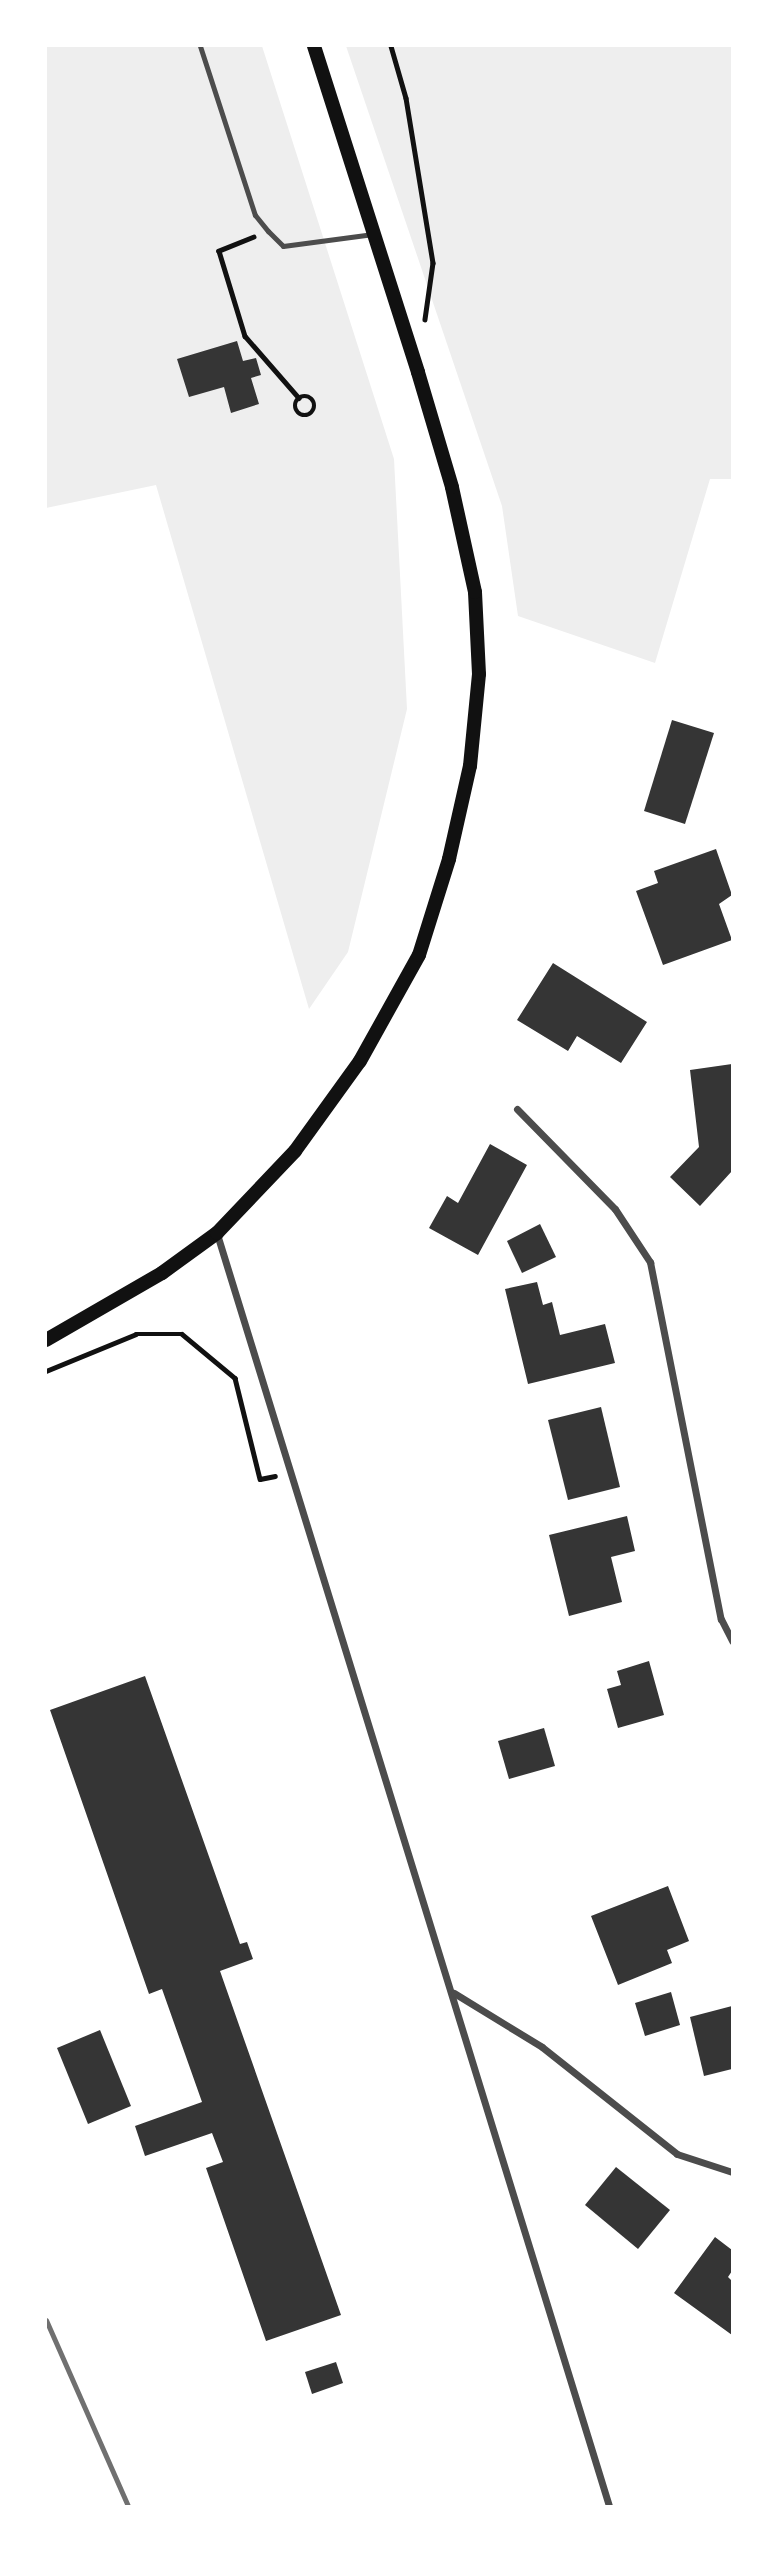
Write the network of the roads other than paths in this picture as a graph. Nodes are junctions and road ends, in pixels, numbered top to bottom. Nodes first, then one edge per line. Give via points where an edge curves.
1 (200, 46) edge
2 (314, 46) edge
3 (375, 233) junction
4 (517, 1109) dead end
5 (217, 1233) junction
6 (46, 1340) edge
7 (733, 1642) edge
8 (454, 1993) junction
9 (733, 2172) edge
10 (609, 2507) edge

1 - 3 lane via 254,215 282,246
2 - 3 main road
3 - 5 main road via 452,487 475,592 479,674 470,766 449,859 419,955 360,1061 295,1151
4 - 7 street via 615,1209 650,1262 721,1619
5 - 6 main road via 162,1273
5 - 8 street
8 - 9 street via 542,2047 677,2154
8 - 10 street

